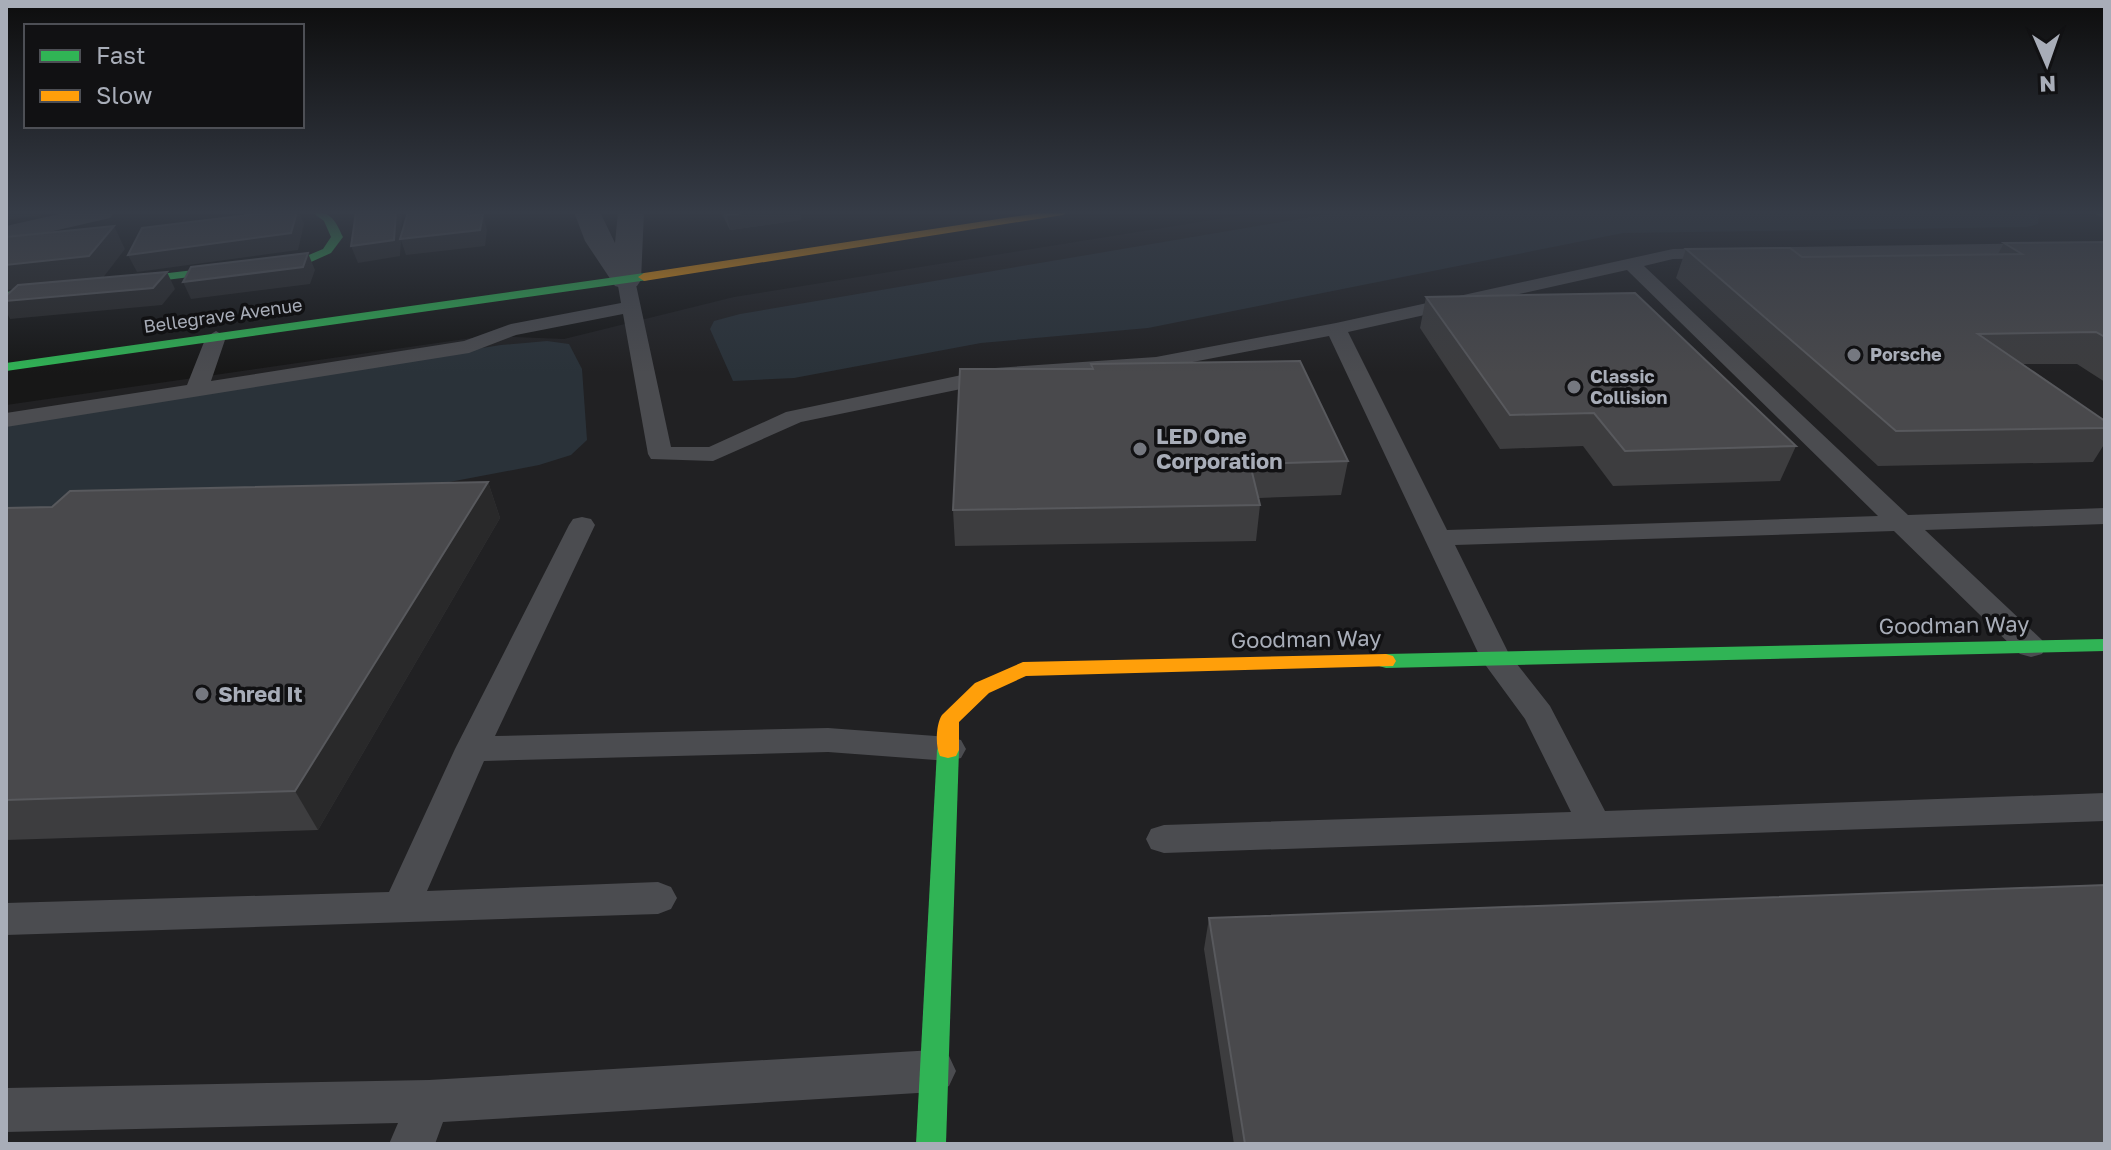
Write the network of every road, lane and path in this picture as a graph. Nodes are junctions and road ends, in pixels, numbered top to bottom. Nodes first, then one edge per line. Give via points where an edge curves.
1 (260, 266) edge
2 (612, 266) edge
3 (629, 266) edge
4 (778, 266) edge
5 (1623, 266) edge
6 (1633, 266) edge
7 (628, 294) junction
8 (6, 296) edge
9 (1336, 329) junction
10 (216, 337) junction
11 (6, 367) edge
12 (197, 388) junction
13 (6, 420) edge
14 (2105, 516) edge
15 (1901, 523) junction
16 (582, 525) dead end
17 (1437, 538) junction
18 (2105, 645) edge
19 (2031, 647) junction
20 (1496, 659) junction
21 (472, 749) junction
22 (949, 749) junction
23 (2105, 807) edge
24 (1595, 825) junction
25 (1164, 839) dead end
26 (658, 898) dead end
27 (401, 908) junction
28 (6, 919) edge
29 (934, 1071) junction
30 (429, 1101) junction
31 (6, 1110) edge
32 (412, 1144) edge
33 (931, 1144) edge

1 - 8 street
2 - 7 street
3 - 7 street
4 - 7 street, Bellegrave Avenue
5 - 9 lane
6 - 15 lane
7 - 9 lane via 660,454 713,454 794,417 995,375 1156,363
7 - 10 street, Bellegrave Avenue
7 - 12 lane via 469,347
9 - 17 lane
10 - 11 street, Bellegrave Avenue
10 - 12 lane
12 - 13 lane
14 - 15 lane
15 - 17 lane
15 - 19 lane
16 - 21 lane
17 - 20 lane
18 - 19 street, Goodman Way
19 - 20 street, Goodman Way
20 - 22 street, Goodman Way via 1023,669 982,688 949,720
20 - 24 lane via 1539,714
21 - 22 lane via 828,740
21 - 27 lane
22 - 29 street, Goodman Way
23 - 24 lane
24 - 25 lane
26 - 27 lane
27 - 28 lane
29 - 30 lane
29 - 33 street, Goodman Way
30 - 31 lane
30 - 32 lane

